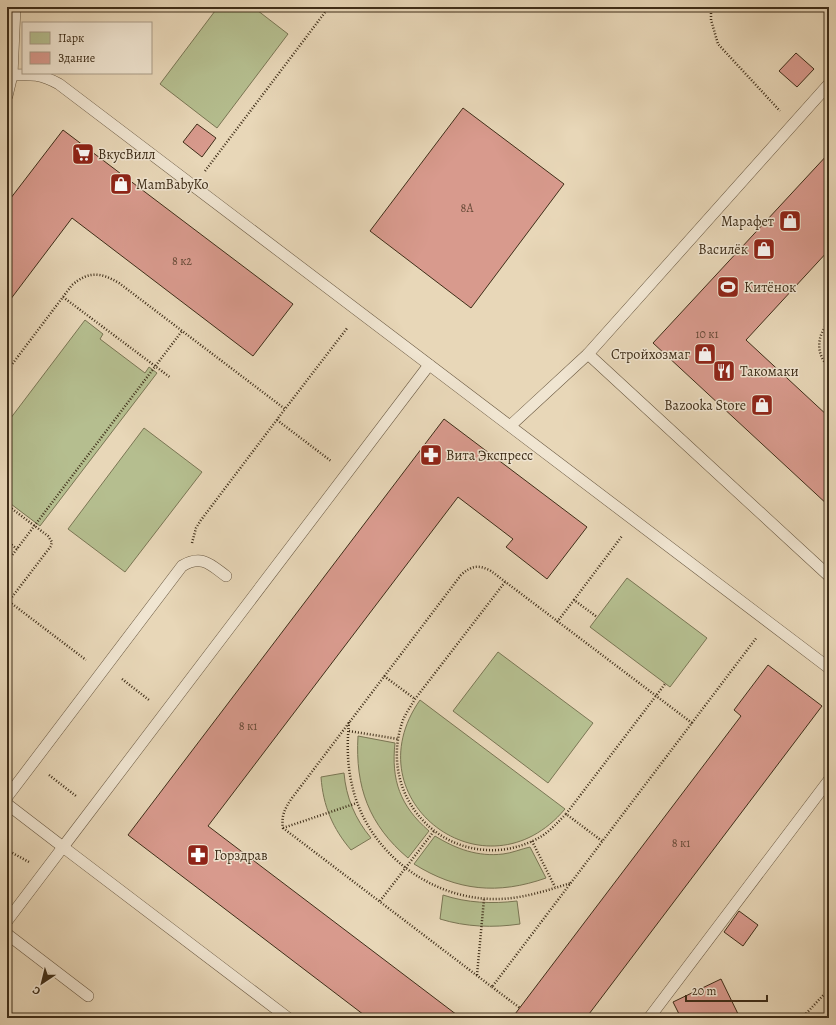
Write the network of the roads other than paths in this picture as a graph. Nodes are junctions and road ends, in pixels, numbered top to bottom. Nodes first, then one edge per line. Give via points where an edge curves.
1 (16, 7) edge
2 (12, 75) junction
3 (829, 84) edge
4 (7, 96) edge
5 (588, 354) junction
6 (429, 365) junction
7 (510, 426) junction
8 (226, 576) dead end
9 (829, 576) edge
10 (829, 668) edge
11 (829, 780) edge
12 (7, 797) edge
13 (7, 804) edge
14 (63, 847) junction
15 (7, 922) edge
16 (7, 934) edge
17 (88, 996) dead end
18 (288, 1018) edge
19 (649, 1018) edge

1 - 2 lane
2 - 4 lane
2 - 6 lane via 35,74 59,84
3 - 5 lane
5 - 7 lane
5 - 9 lane
6 - 7 lane
6 - 14 lane
7 - 10 lane
8 - 12 lane via 207,562 194,561 182,566
11 - 19 lane
13 - 14 lane
14 - 15 lane
14 - 18 lane
16 - 17 lane

